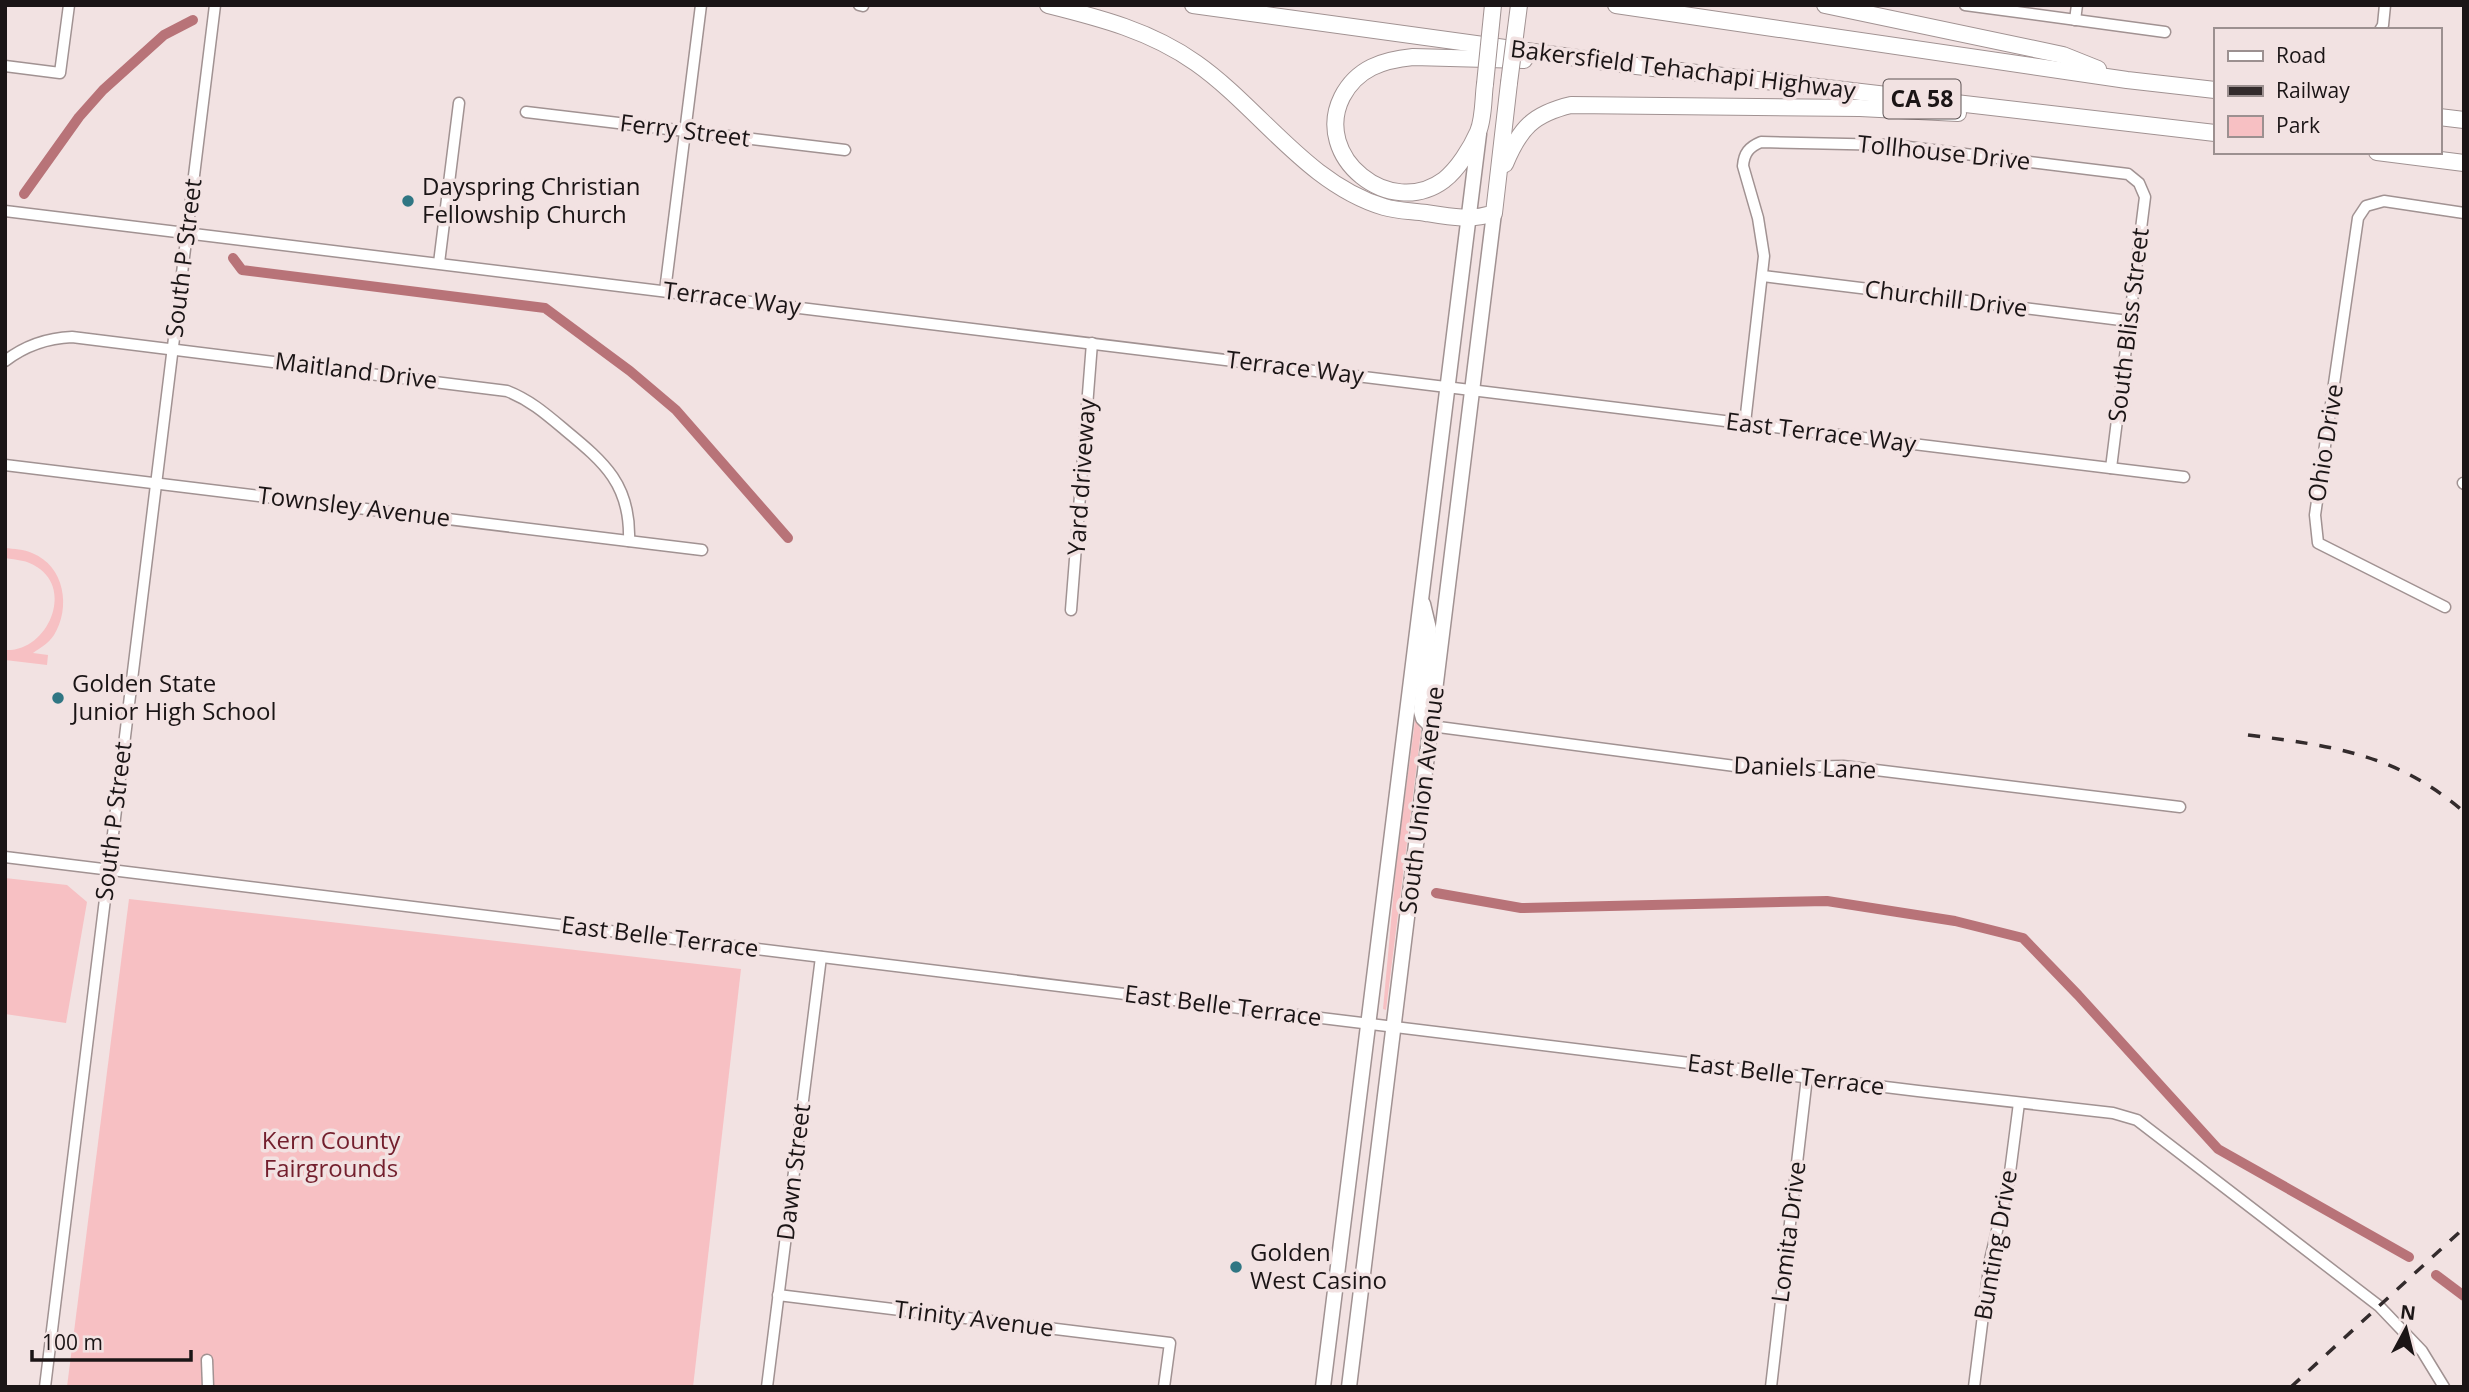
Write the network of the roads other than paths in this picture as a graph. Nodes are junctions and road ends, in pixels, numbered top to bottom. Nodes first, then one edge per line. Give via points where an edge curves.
1 (69, 5) edge
2 (215, 5) edge
3 (701, 5) edge
4 (1048, 5) edge
5 (1193, 5) edge
6 (1493, 5) edge
7 (1519, 5) edge
8 (1616, 5) edge
9 (1825, 5) edge
10 (1965, 5) edge
11 (2077, 5) edge
12 (2385, 5) edge
13 (2075, 20) junction
14 (2381, 28) edge
15 (2165, 32) dead end
16 (1628, 65) junction
17 (5, 66) edge
18 (2127, 80) junction
19 (2214, 90) edge
20 (458, 103) dead end
21 (526, 111) dead end
22 (2441, 117) edge
23 (2102, 120) junction
24 (2464, 120) edge
25 (1479, 130) junction
26 (685, 131) junction
27 (2214, 133) edge
28 (845, 150) dead end
29 (2393, 154) edge
30 (2464, 163) edge
31 (1498, 179) junction
32 (2139, 183) joint
33 (5, 211) edge
34 (1494, 213) junction
35 (2464, 213) edge
36 (1468, 219) junction
37 (187, 233) junction
38 (439, 263) junction
39 (1763, 276) junction
40 (665, 291) junction
41 (2129, 321) junction
42 (1092, 343) junction
43 (173, 349) junction
44 (5, 361) edge
45 (1459, 388) junction
46 (1745, 423) junction
47 (5, 465) edge
48 (2111, 468) junction
49 (2183, 477) dead end
50 (156, 483) junction
51 (629, 541) junction
52 (702, 550) dead end
53 (1421, 599) junction
54 (2445, 607) dead end
55 (1071, 610) dead end
56 (1431, 726) junction
57 (2180, 807) dead end
58 (5, 857) edge
59 (108, 870) junction
60 (821, 957) junction
61 (1368, 1024) junction
62 (1393, 1027) junction
63 (1807, 1077) junction
64 (2019, 1103) junction
65 (778, 1295) junction
66 (207, 1360) dead end
67 (45, 1387) edge
68 (208, 1387) edge
69 (767, 1387) edge
70 (1164, 1387) edge
71 (1323, 1387) edge
72 (1349, 1387) edge
73 (1771, 1387) edge
74 (1974, 1387) edge
75 (2444, 1387) edge

1 - 17 street via 60,73
2 - 37 street, South P Street
3 - 26 street
4 - 36 highway via 1142,33 1195,62 1316,170 1348,191 1385,207
5 - 16 highway, Bakersfield Tehachapi Highway / CA 58
6 - 25 highway, bridge
7 - 31 highway, bridge
8 - 18 highway, Bakersfield Tehachapi Highway / CA 58
9 - 18 highway via 2063,55
10 - 13 street
11 - 13 street
12 - 14 street
13 - 15 street
16 - 23 highway, Bakersfield Tehachapi Highway / CA 58
16 - 25 highway via 1396,59 1376,64 1352,81 1341,100 1335,132 1343,156 1361,176 1382,189 1408,192 1444,180
18 - 19 highway, Bakersfield Tehachapi Highway / CA 58
20 - 38 street
21 - 26 street, Ferry Street
22 - 24 highway
23 - 27 highway, Bakersfield Tehachapi Highway / CA 58
23 - 31 highway via 1860,108 1571,105 1549,110 1531,121 1512,147
25 - 36 main road, South Union Avenue
26 - 28 street, Ferry Street
26 - 40 street
29 - 30 highway
31 - 34 highway
32 - 39 street, Tollhouse Drive via 2128,174 1873,143 1761,142 1748,150 1743,166 1762,238
32 - 41 street, South Bliss Street via 2145,197
33 - 37 street, Terrace Way
34 - 36 highway
34 - 45 main road, South Union Avenue
35 - 54 street, Ohio Drive via 2384,201 2366,206 2357,218 2315,515 2318,543
36 - 45 main road, South Union Avenue
37 - 38 street, Terrace Way
37 - 43 street, South P Street
38 - 40 street, Terrace Way
39 - 41 street, Churchill Drive
39 - 46 street
40 - 42 street, Terrace Way
41 - 48 street, South Bliss Street
42 - 45 street, Terrace Way
42 - 55 street, Yard driveway
43 - 44 street, Maitland Drive via 57,338 29,345
43 - 50 street, South P Street
43 - 51 street, Maitland Drive via 489,387 523,397 608,468 624,498
45 - 46 street, East Terrace Way
45 - 53 main road, South Union Avenue
45 - 56 main road, South Union Avenue
46 - 48 street, East Terrace Way
47 - 50 street, Townsley Avenue
48 - 49 street, East Terrace Way
50 - 51 street, Townsley Avenue
50 - 59 street, South P Street
51 - 52 street, Townsley Avenue
53 - 56 main road via 1429,629 1421,711
53 - 61 main road, South Union Avenue
56 - 57 street, Daniels Lane via 1750,768 1843,766
56 - 62 main road, South Union Avenue
58 - 59 street, East Belle Terrace
59 - 60 street, East Belle Terrace
59 - 67 street, South P Street
60 - 61 street, East Belle Terrace
60 - 65 street, Dawn Street
61 - 62 street, East Belle Terrace
61 - 71 main road, South Union Avenue
62 - 63 street, East Belle Terrace
62 - 72 main road, South Union Avenue
63 - 64 street, East Belle Terrace
63 - 73 street, Lomita Drive
64 - 74 street, Bunting Drive via 2009,1180 1990,1260
64 - 75 street, East Belle Terrace via 2113,1113 2137,1120 2379,1306 2422,1351
65 - 69 street, Dawn Street
65 - 70 street, Trinity Avenue via 1170,1343
66 - 68 street

